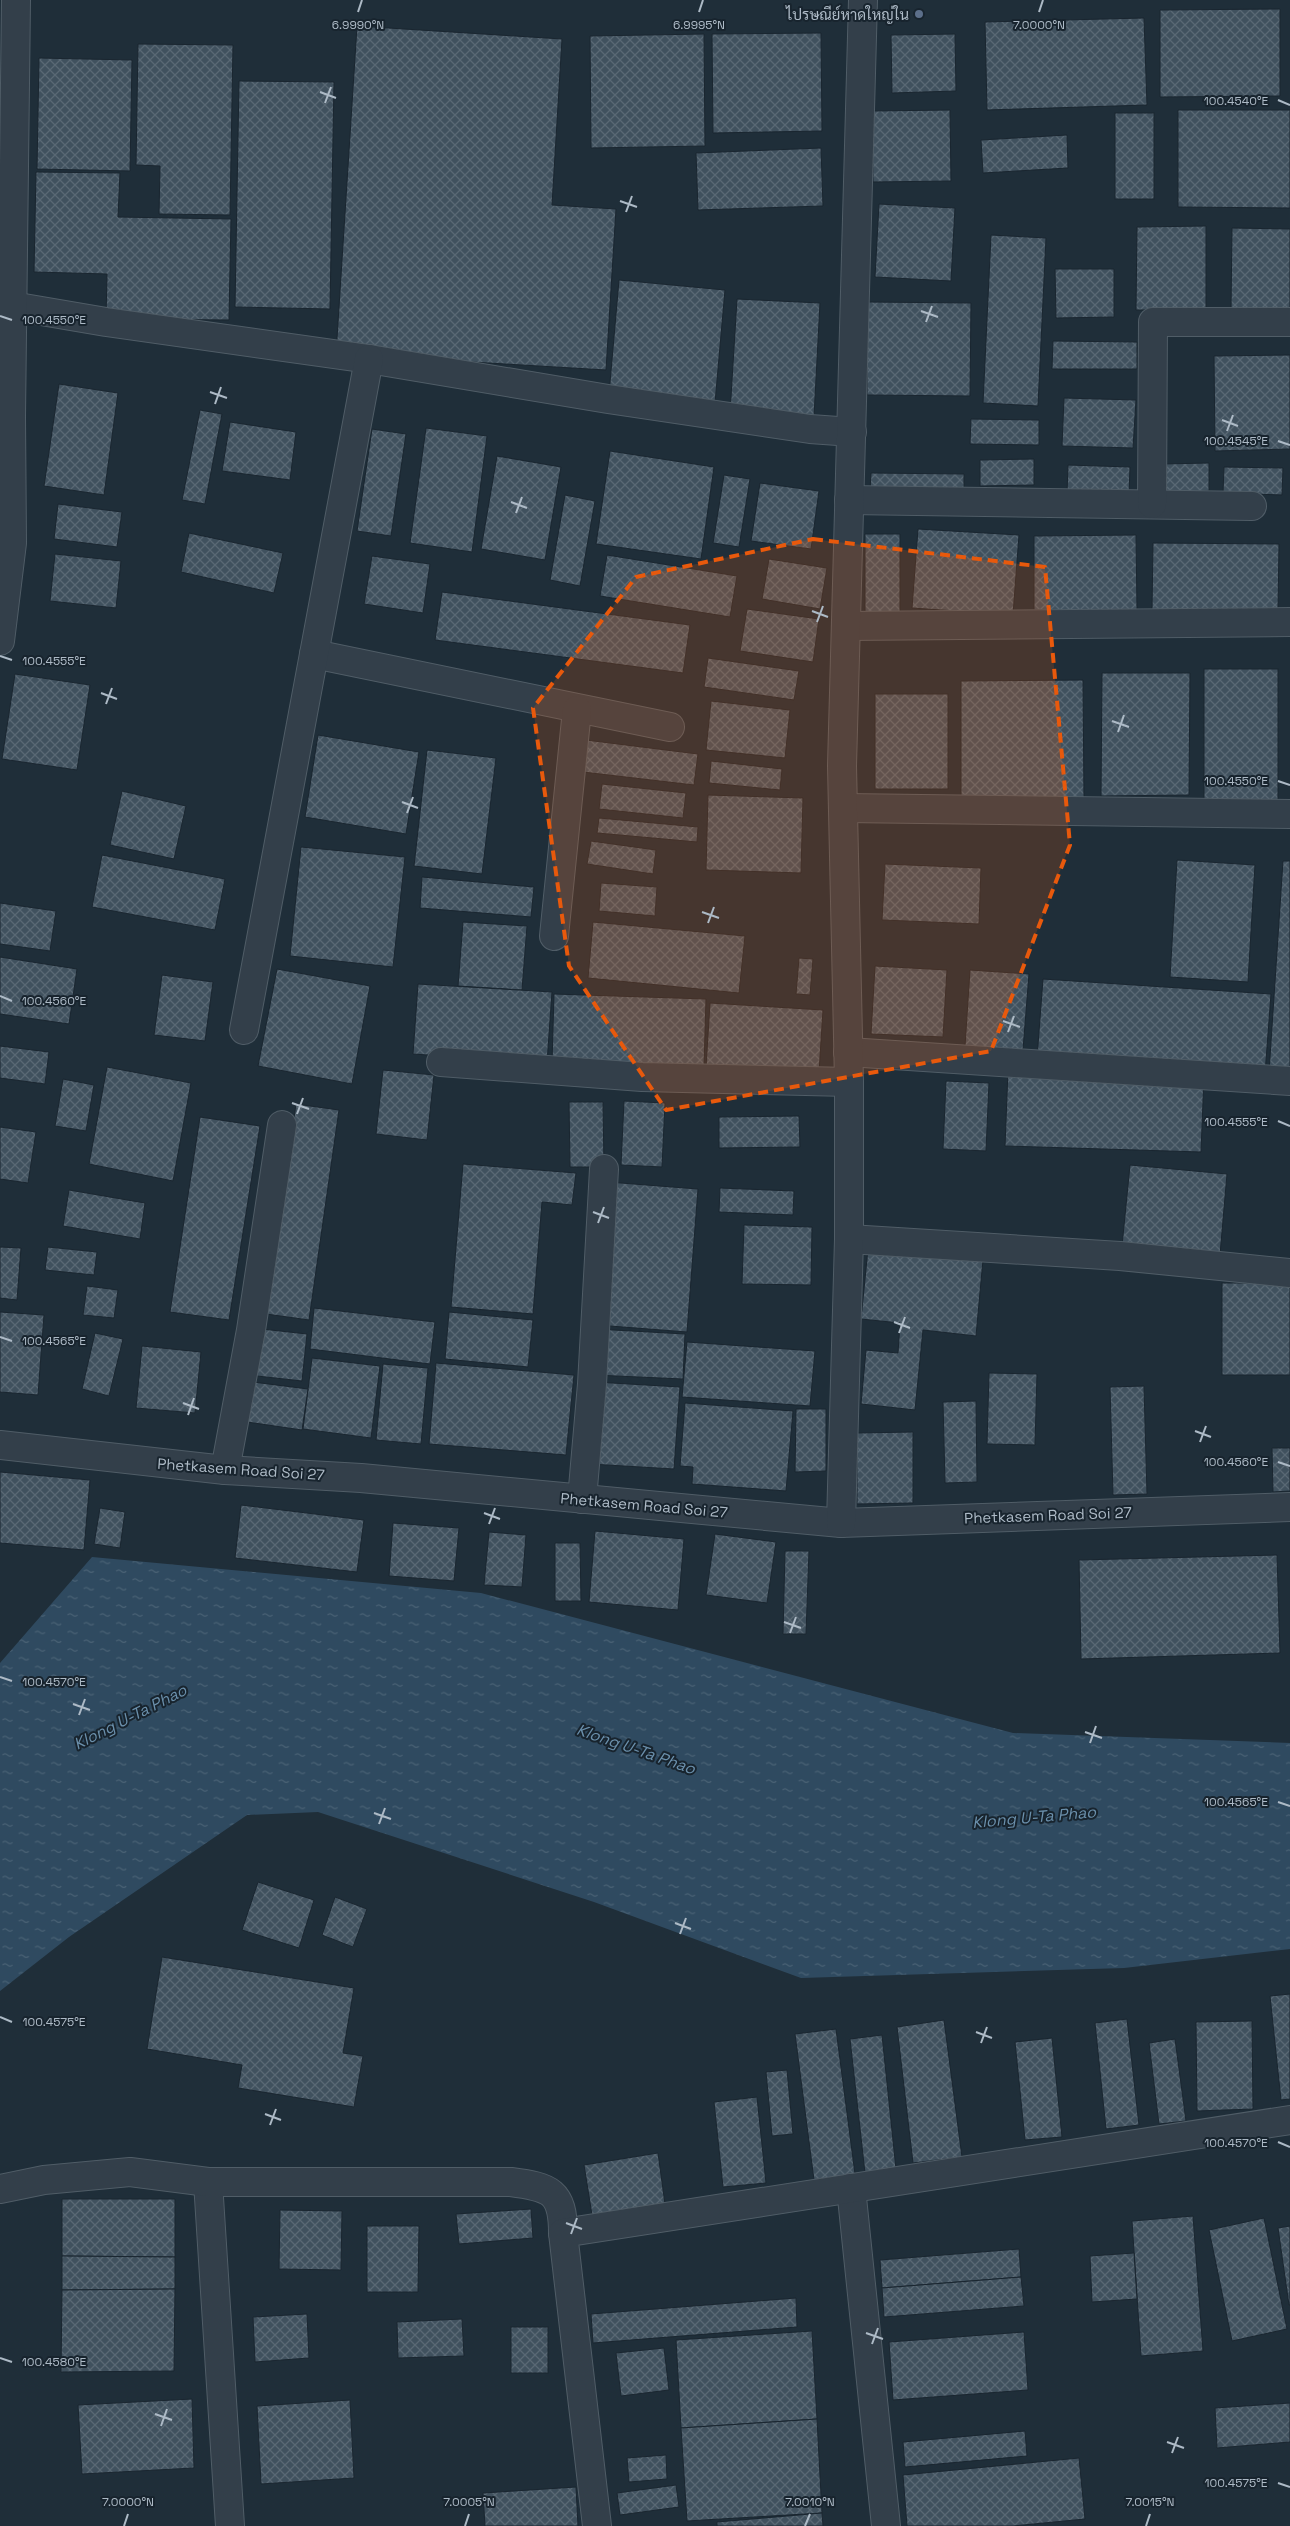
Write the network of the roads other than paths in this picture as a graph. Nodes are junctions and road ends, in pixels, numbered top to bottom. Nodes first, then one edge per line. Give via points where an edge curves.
1 (16, 0) edge
2 (863, 0) edge
3 (12, 306) junction
4 (1290, 322) edge
5 (369, 359) junction
6 (5, 418) edge
7 (852, 432) junction
8 (849, 500) junction
9 (1152, 504) junction
10 (1252, 506) dead end
11 (1290, 622) edge
12 (846, 626) junction
13 (0, 641) edge
14 (314, 654) junction
15 (577, 710) junction
16 (670, 727) dead end
17 (845, 808) junction
18 (1290, 814) edge
19 (554, 936) dead end
20 (244, 1030) dead end
21 (848, 1052) junction
22 (441, 1062) dead end
23 (1290, 1081) edge
24 (849, 1082) junction
25 (282, 1125) dead end
26 (604, 1169) dead end
27 (849, 1239) junction
28 (1290, 1273) edge
29 (0, 1446) edge
30 (225, 1470) junction
31 (582, 1499) junction
32 (1290, 1507) edge
33 (841, 1523) junction
34 (1290, 2120) edge
35 (208, 2182) junction
36 (852, 2188) junction
37 (0, 2189) edge
38 (563, 2233) junction
39 (230, 2526) edge
40 (597, 2526) edge
41 (886, 2526) edge

1 - 3 street
2 - 7 street
3 - 5 street
3 - 6 street
4 - 9 street via 1153,322
5 - 7 street via 782,425
5 - 14 street
6 - 13 street via 12,543
7 - 8 street
8 - 9 street
8 - 12 street
9 - 10 street
11 - 12 street
12 - 17 street via 842,766
14 - 15 street
14 - 20 street
15 - 16 street
15 - 19 street
17 - 18 street
17 - 21 street
21 - 23 street
21 - 24 street
22 - 24 street via 642,1077
24 - 27 street
25 - 30 street via 250,1339
26 - 31 street
27 - 28 street via 1120,1256
27 - 33 street
29 - 30 street, Phetkasem Road Soi 27
30 - 31 street, Phetkasem Road Soi 27 via 361,1478
31 - 33 street, Phetkasem Road Soi 27
32 - 33 street, Phetkasem Road Soi 27
34 - 36 street
35 - 37 street via 130,2172 44,2180
35 - 38 street via 534,2184 555,2194 563,2210
35 - 39 street
36 - 38 street
36 - 41 street
38 - 40 street

